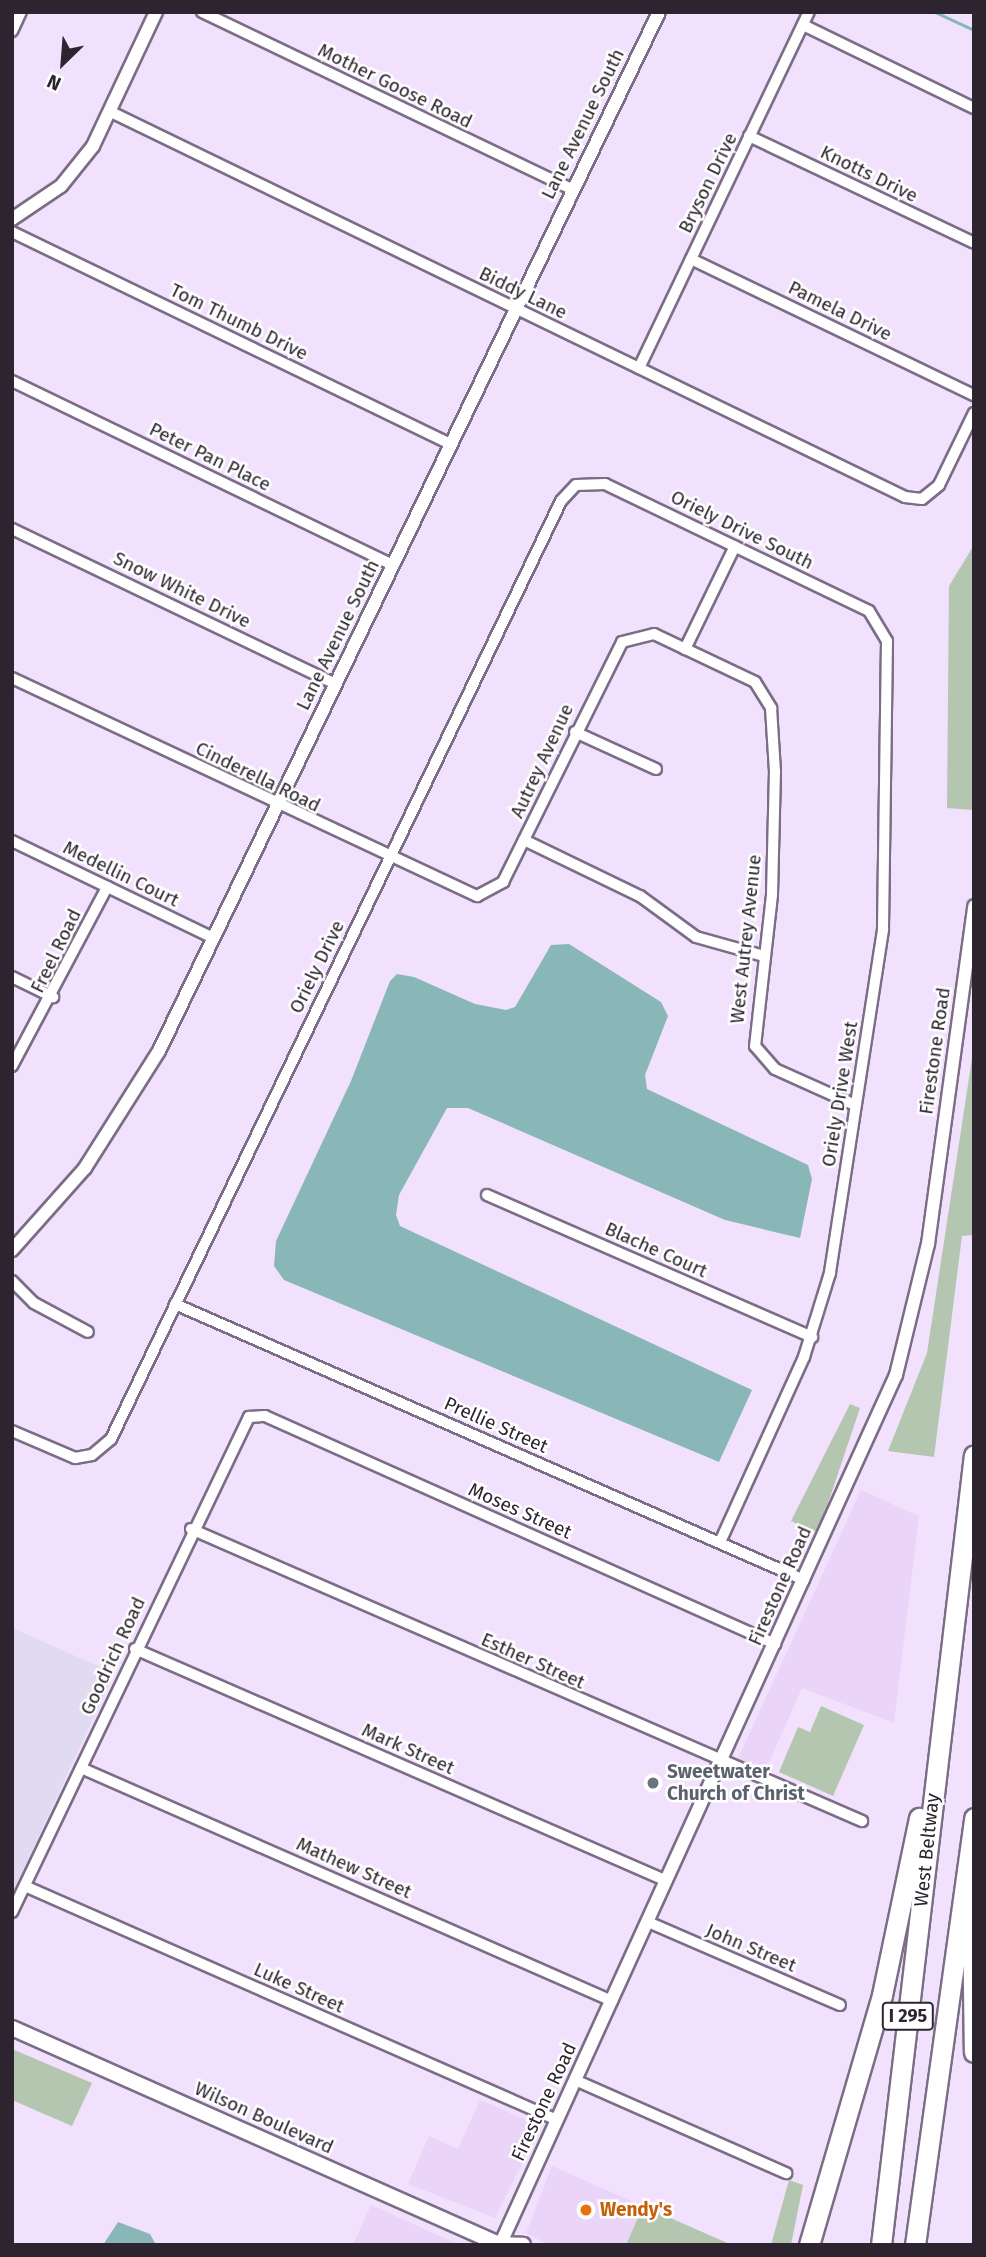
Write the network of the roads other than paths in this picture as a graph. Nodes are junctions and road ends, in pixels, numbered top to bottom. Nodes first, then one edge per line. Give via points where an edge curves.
1 (21, 12) edge
2 (156, 12) edge
3 (202, 12) edge
4 (659, 12) edge
5 (809, 12) edge
6 (803, 25) junction
7 (12, 31) edge
8 (974, 108) edge
9 (111, 112) junction
10 (749, 136) junction
11 (573, 190) junction
12 (12, 219) edge
13 (12, 232) edge
14 (974, 243) edge
15 (691, 259) junction
16 (516, 309) junction
17 (639, 368) junction
18 (12, 381) edge
19 (974, 395) edge
20 (974, 413) edge
21 (451, 444) junction
22 (576, 485) joint
23 (12, 529) edge
24 (735, 546) junction
25 (393, 565) junction
26 (884, 628) joint
27 (685, 649) junction
28 (12, 678) edge
29 (336, 684) junction
30 (575, 732) junction
31 (656, 769) dead end
32 (278, 805) junction
33 (524, 840) junction
34 (12, 841) edge
35 (389, 858) junction
36 (107, 887) junction
37 (491, 892) joint
38 (974, 906) edge
39 (214, 938) junction
40 (764, 956) junction
41 (12, 977) edge
42 (53, 997) junction
43 (12, 1066) edge
44 (855, 1105) junction
45 (486, 1195) dead end
46 (12, 1250) edge
47 (12, 1282) edge
48 (175, 1304) junction
49 (88, 1332) dead end
50 (812, 1337) junction
51 (249, 1417) joint
52 (12, 1431) edge
53 (974, 1455) edge
54 (191, 1529) junction
55 (720, 1542) junction
56 (804, 1580) junction
57 (775, 1644) junction
58 (135, 1649) junction
59 (720, 1763) junction
60 (81, 1768) junction
61 (934, 1787) junction
62 (974, 1818) edge
63 (862, 1821) dead end
64 (971, 1856) junction
65 (667, 1881) junction
66 (27, 1887) junction
67 (12, 1912) edge
68 (648, 1923) junction
69 (612, 2001) junction
70 (840, 2005) dead end
71 (12, 2028) edge
72 (974, 2052) edge
73 (576, 2080) junction
74 (557, 2120) junction
75 (786, 2173) dead end
76 (500, 2244) edge
77 (523, 2245) edge
78 (809, 2245) edge
79 (881, 2245) edge
80 (915, 2245) edge

1 - 7 street
2 - 9 street
3 - 11 street, Mother Goose Road
4 - 11 street, Lane Avenue South
5 - 6 street, Bryson Drive
6 - 8 street
6 - 10 street, Bryson Drive
9 - 12 street via 61,186
9 - 16 street, Biddy Lane
10 - 14 street, Knotts Drive
10 - 15 street, Bryson Drive
11 - 16 street, Lane Avenue South
13 - 21 street, Tom Thumb Drive
15 - 17 street, Bryson Drive
15 - 19 street, Pamela Drive
16 - 17 street, Biddy Lane
16 - 21 street, Lane Avenue South
17 - 20 street, Biddy Lane via 905,497 922,499 939,485
18 - 25 street, Peter Pan Place
21 - 25 street, Lane Avenue South
22 - 24 street, Oriely Drive South via 606,484
22 - 35 street, Oriely Drive via 561,501
23 - 29 street, Snow White Drive
24 - 26 street, Oriely Drive South via 869,611
24 - 27 street
25 - 29 street, Lane Avenue South
26 - 44 street, Oriely Drive West via 887,886
27 - 30 street, Autrey Avenue via 654,634 622,642
27 - 40 street, West Autrey Avenue via 755,682 771,708 775,771
28 - 32 street, Cinderella Road
29 - 32 street, Lane Avenue South
30 - 31 street
30 - 33 street, Autrey Avenue
32 - 35 street, Cinderella Road
32 - 39 street, Lane Avenue South
33 - 37 street, Autrey Avenue
33 - 40 street via 640,896 696,937
34 - 36 street, Medellin Court
35 - 37 street, Cinderella Road via 463,894
35 - 48 street, Oriely Drive
36 - 39 street, Medellin Court
36 - 42 street, Freel Road
38 - 56 street, Firestone Road via 919,1296 896,1375
39 - 46 street, Lane Avenue South via 112,1130
40 - 44 street, West Autrey Avenue via 754,1035 759,1055 775,1069
41 - 42 street
42 - 43 street, Freel Road
44 - 50 street, Oriely Drive West via 830,1273
45 - 50 street, Blache Court
47 - 49 street via 34,1303
48 - 52 street, Oriely Drive via 111,1439 84,1457
48 - 55 street, Prellie Street
50 - 55 street, Oriely Drive West
51 - 54 street, Goodrich Road
51 - 57 street, Moses Street via 265,1416
53 - 61 highway, West Beltway / I 295
54 - 58 street, Goodrich Road
54 - 59 street, Esther Street
55 - 56 street, Prellie Street
56 - 57 street, Firestone Road
57 - 59 street, Firestone Road
58 - 60 street, Goodrich Road
58 - 65 street, Mark Street
59 - 63 street, Esther Street
59 - 65 street, Firestone Road
60 - 66 street, Goodrich Road
60 - 69 street, Mathew Street
61 - 78 highway via 922,1804 882,1995
61 - 79 highway, West Beltway / I 295
62 - 64 highway, I 295
64 - 72 highway
64 - 80 highway, I 295
65 - 68 street, Firestone Road
66 - 67 street, Goodrich Road
66 - 74 street, Luke Street
68 - 69 street, Firestone Road
68 - 70 street, John Street
69 - 73 street, Firestone Road
71 - 76 main road, Wilson Boulevard
73 - 74 street, Firestone Road
73 - 75 street
74 - 76 street, Firestone Road
76 - 77 main road, Wilson Boulevard

